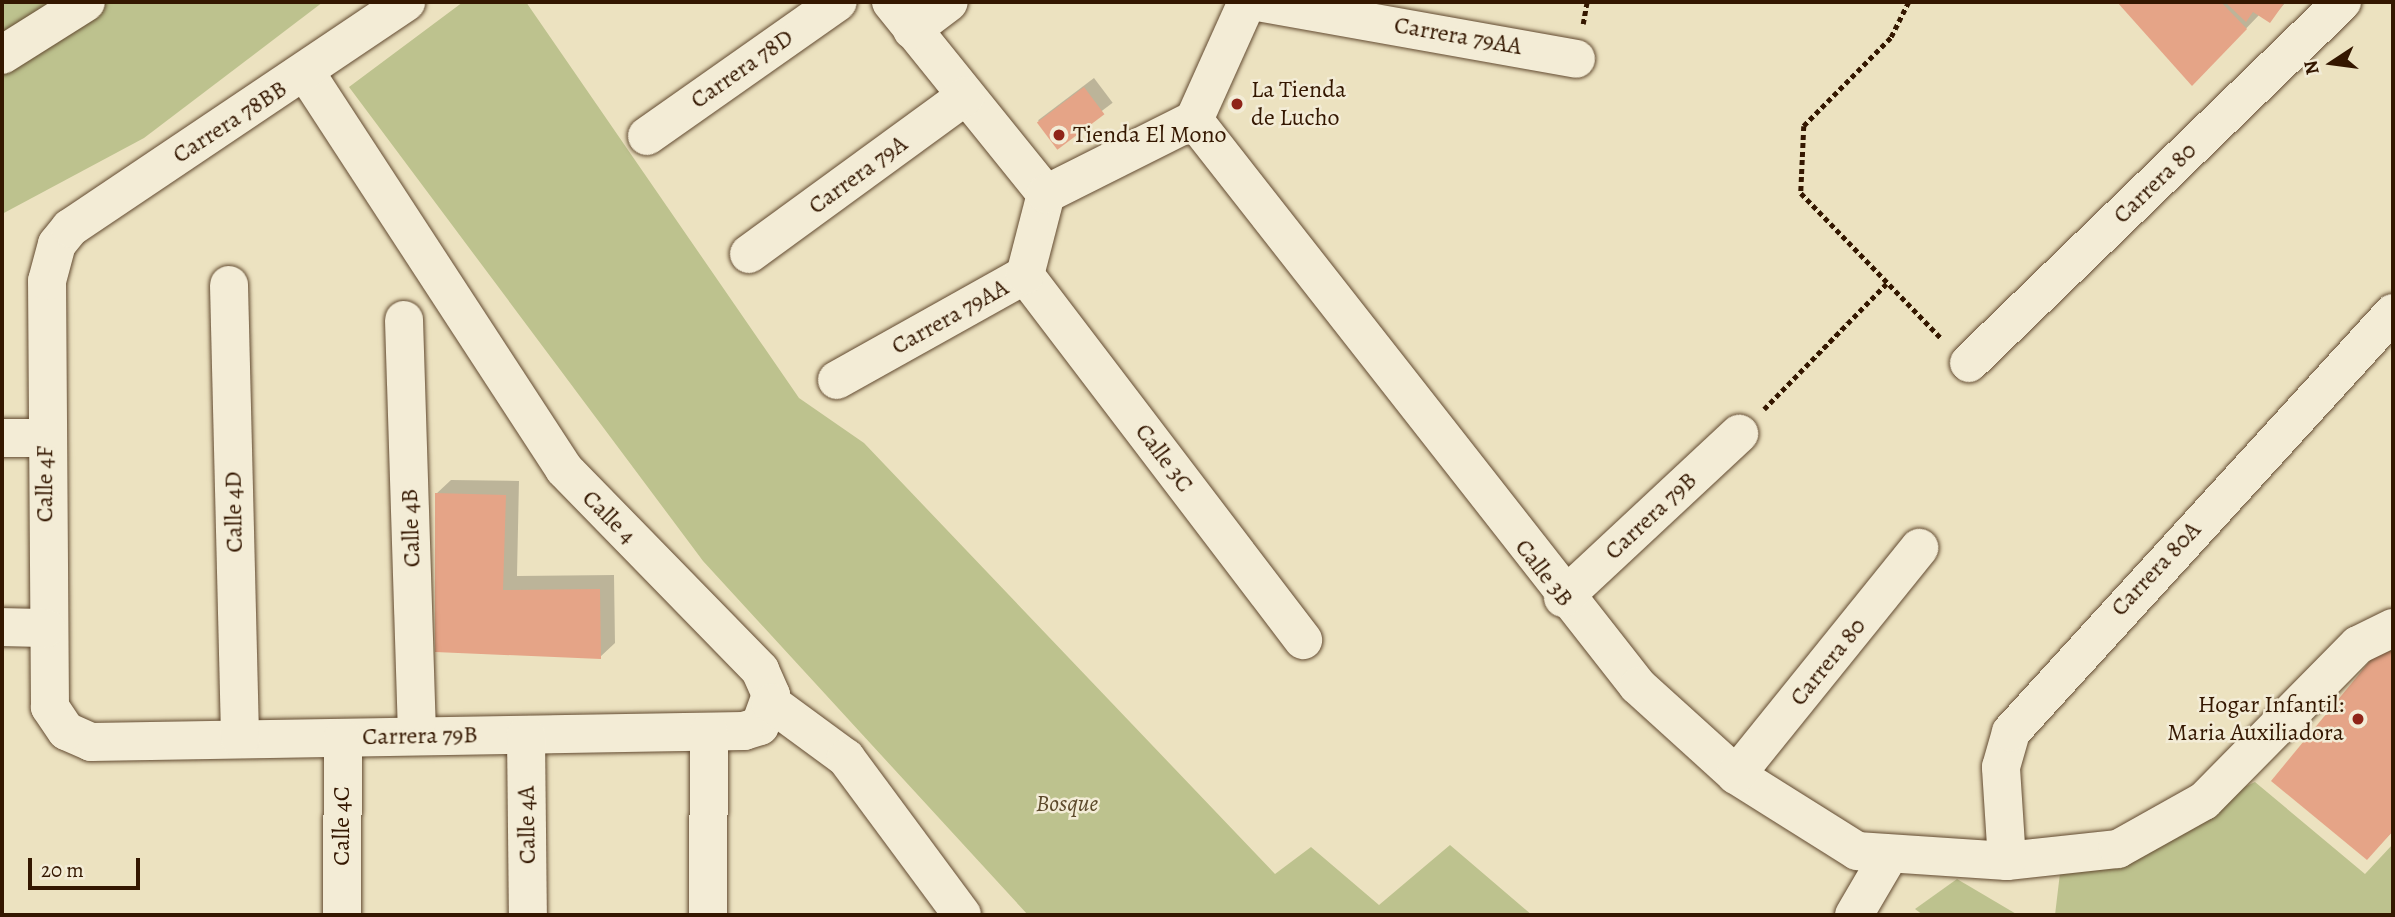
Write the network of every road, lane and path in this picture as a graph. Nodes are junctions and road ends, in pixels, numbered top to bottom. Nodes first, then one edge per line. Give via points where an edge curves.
1 (86, 2) edge
2 (406, 2) edge
3 (838, 2) edge
4 (949, 2) edge
5 (1247, 2) edge
6 (1257, 2) edge
7 (1909, 2) edge
8 (2342, 2) edge
9 (902, 16) edge
10 (2, 55) edge
11 (1576, 59) dead end
12 (306, 73) junction
13 (966, 96) junction
14 (1194, 120) junction
15 (647, 136) dead end
16 (1046, 194) junction
17 (57, 244) joint
18 (750, 254) dead end
19 (1025, 275) junction
20 (1886, 284) junction
21 (229, 285) dead end
22 (2393, 313) edge
23 (404, 320) dead end
24 (1969, 363) joint
25 (837, 380) dead end
26 (1739, 434) joint
27 (2, 438) edge
28 (45, 438) junction
29 (1919, 548) dead end
30 (1563, 598) junction
31 (2, 627) edge
32 (46, 628) junction
33 (2393, 628) edge
34 (1303, 640) dead end
35 (771, 703) junction
36 (60, 723) joint
37 (709, 732) junction
38 (526, 735) junction
39 (417, 736) junction
40 (343, 738) junction
41 (240, 739) junction
42 (1736, 775) junction
43 (1888, 856) junction
44 (2007, 861) junction
45 (342, 915) edge
46 (528, 915) edge
47 (708, 915) edge
48 (962, 915) edge
49 (1854, 915) edge

1 - 10 street
2 - 12 street, Carrera 78BB
3 - 15 street, Carrera 78D
4 - 9 street
5 - 14 street
6 - 11 street, Carrera 79AA
7 - 20 path via 1891,38 1804,126 1801,193
8 - 24 street, Carrera 80
9 - 13 street
12 - 17 street, Carrera 78BB via 70,228
12 - 35 street, Calle 4 via 554,455 760,670
13 - 16 street
13 - 18 street, Carrera 79A
14 - 16 street
14 - 30 street, Calle 3B
16 - 19 street, Carrera 79AA
17 - 28 street, Calle 4F via 47,281
19 - 25 street, Carrera 79AA
19 - 34 street, Calle 3C
20 - 24 path
20 - 26 path
21 - 41 street, Calle 4D
22 - 44 street, Carrera 80A via 2011,732 2001,767
23 - 39 street, Calle 4B
26 - 30 street, Carrera 79B
27 - 28 street
28 - 32 street, Calle 4F
29 - 42 street, Carrera 80
30 - 42 street, Calle 3B via 1638,686
31 - 32 street
32 - 36 street, Calle 4F via 46,690
33 - 44 street, Calle 3B via 2358,645 2204,801 2118,849
35 - 37 street, Carrera 79B via 760,726
35 - 48 street via 846,758
36 - 41 street, Carrera 79B via 76,739 91,742
37 - 38 street, Carrera 79B
37 - 47 street
38 - 39 street, Carrera 79B
38 - 46 street, Calle 4A
39 - 40 street, Carrera 79B
40 - 41 street, Carrera 79B
40 - 45 street, Calle 4C
42 - 43 street, Calle 3B via 1857,851
43 - 44 street, Calle 3B
43 - 49 street

